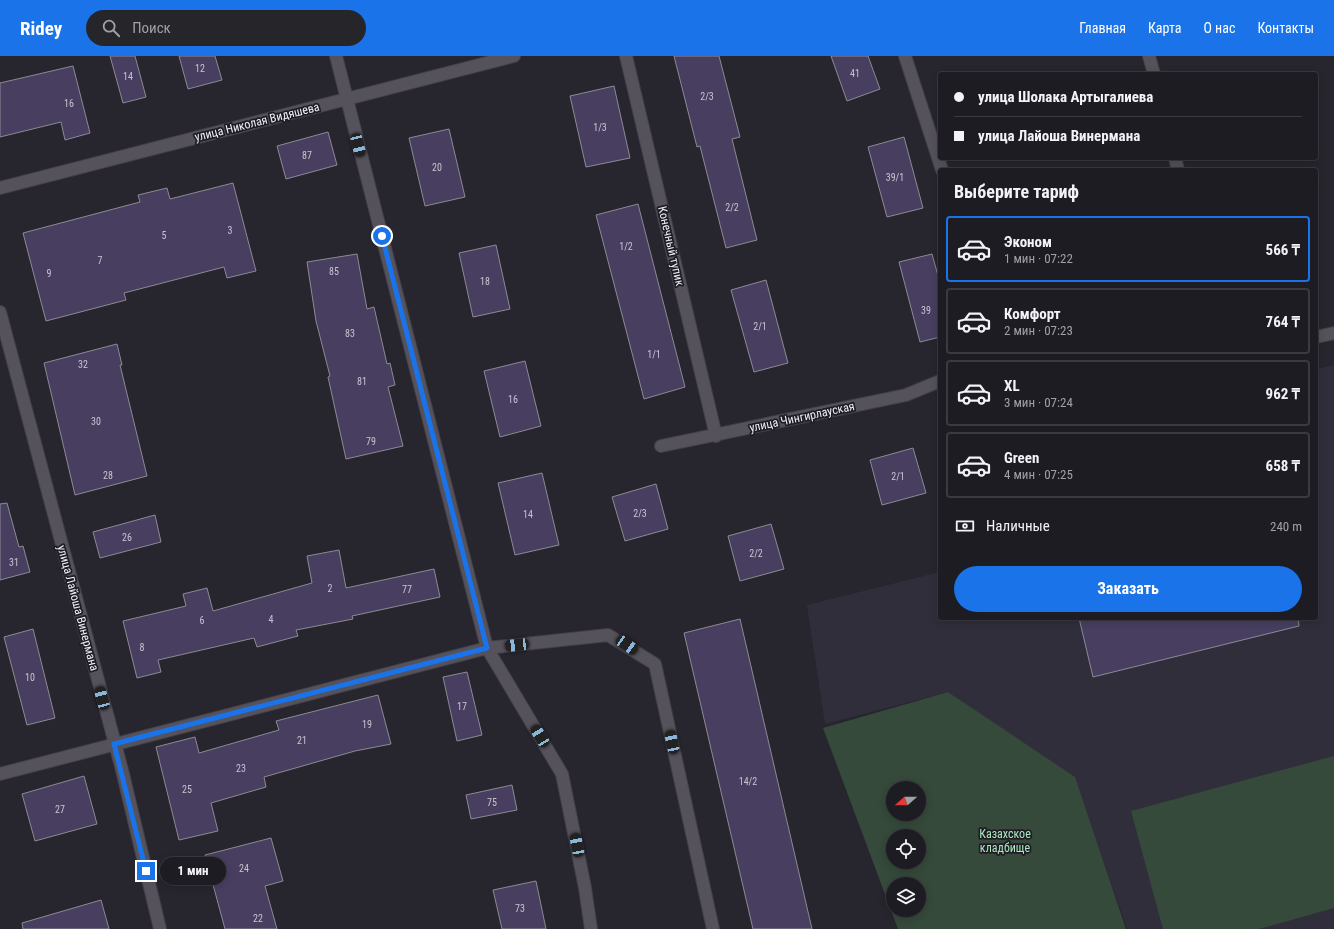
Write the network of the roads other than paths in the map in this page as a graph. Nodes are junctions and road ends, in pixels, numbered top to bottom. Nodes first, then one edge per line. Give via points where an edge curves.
1 (336, 56) edge
2 (514, 56) edge
3 (626, 56) edge
4 (906, 56) edge
5 (1149, 56) edge
6 (1153, 72) edge
7 (346, 99) junction
8 (938, 157) edge
9 (0, 188) edge
10 (0, 312) edge
11 (1334, 333) edge
12 (1318, 337) edge
13 (938, 382) edge
14 (716, 436) junction
15 (661, 446) dead end
16 (487, 648) junction
17 (114, 744) junction
18 (0, 774) edge
19 (160, 929) edge
20 (591, 929) edge
21 (713, 929) edge

1 - 7 street
2 - 7 street, улица Николая Видяшева
3 - 14 street, Конечный тупик
4 - 8 street
5 - 6 street
7 - 9 street, улица Николая Видяшева
7 - 16 street
10 - 17 street, улица Лайоша Винермана
11 - 12 street
13 - 14 street, улица Чингирлауская via 906,394
14 - 15 street, улица Чингирлауская
16 - 17 street
16 - 20 street via 562,774
16 - 21 street via 608,635 655,664
17 - 18 street
17 - 19 street, улица Лайоша Винермана

